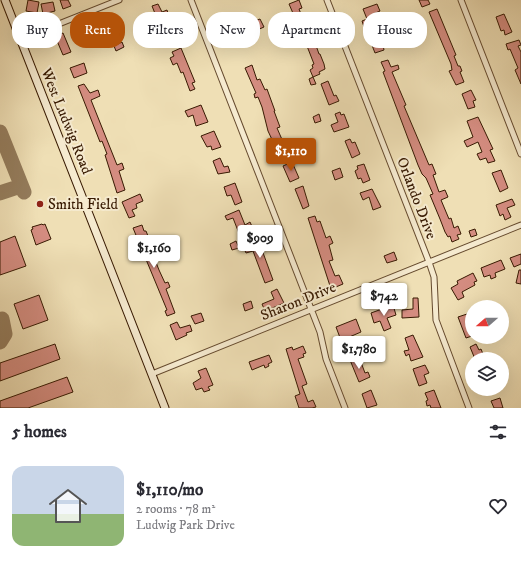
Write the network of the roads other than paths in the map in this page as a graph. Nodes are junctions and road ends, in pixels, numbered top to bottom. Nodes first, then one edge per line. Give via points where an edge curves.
1 (5, 0) edge
2 (119, 0) edge
3 (191, 0) edge
4 (327, 0) edge
5 (461, 0) edge
6 (12, 17) edge
7 (62, 23) edge
8 (25, 48) edge
9 (521, 154) edge
10 (521, 225) edge
11 (429, 262) junction
12 (311, 308) junction
13 (152, 374) junction
14 (165, 408) edge
15 (345, 408) edge
16 (469, 408) edge

1 - 6 main road, West Ludwig Road
2 - 7 street
3 - 12 street
4 - 11 street, Orlando Drive
5 - 9 street
8 - 13 main road, West Ludwig Road
10 - 11 street, Sharon Drive
11 - 12 street, Sharon Drive
11 - 16 street, Orlando Drive via 434,277 436,320
12 - 13 street, Sharon Drive
12 - 15 street via 326,359
13 - 14 main road, West Ludwig Road

